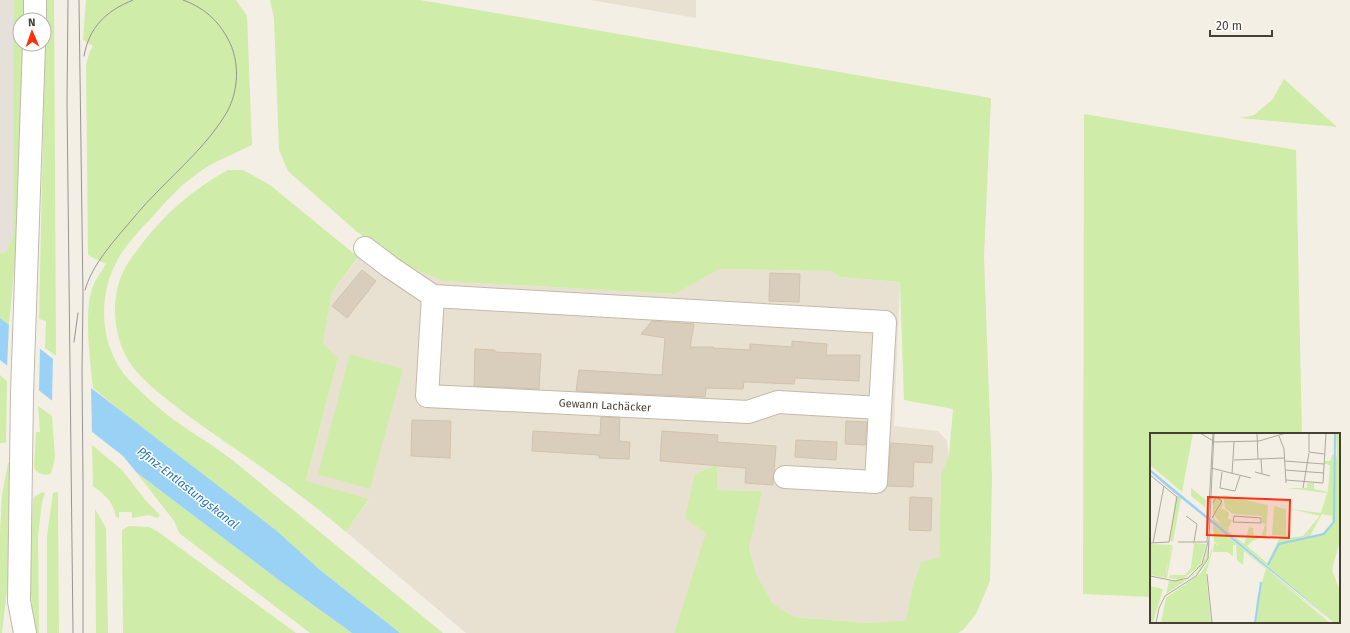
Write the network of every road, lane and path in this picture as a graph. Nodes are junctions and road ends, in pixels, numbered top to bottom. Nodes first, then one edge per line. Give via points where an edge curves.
1 (35, 0) edge
2 (35, 12) edge
3 (34, 52) edge
4 (365, 248) dead end
5 (433, 296) junction
6 (880, 408) junction
7 (786, 477) dead end
8 (19, 601) junction
9 (12, 633) edge
10 (25, 633) edge

1 - 2 street
3 - 8 street via 22,394
4 - 5 street
5 - 6 street via 885,322
5 - 6 street, Gewann Lachäcker via 427,396 748,412 778,402
6 - 7 street via 876,482
8 - 9 street
8 - 10 street

